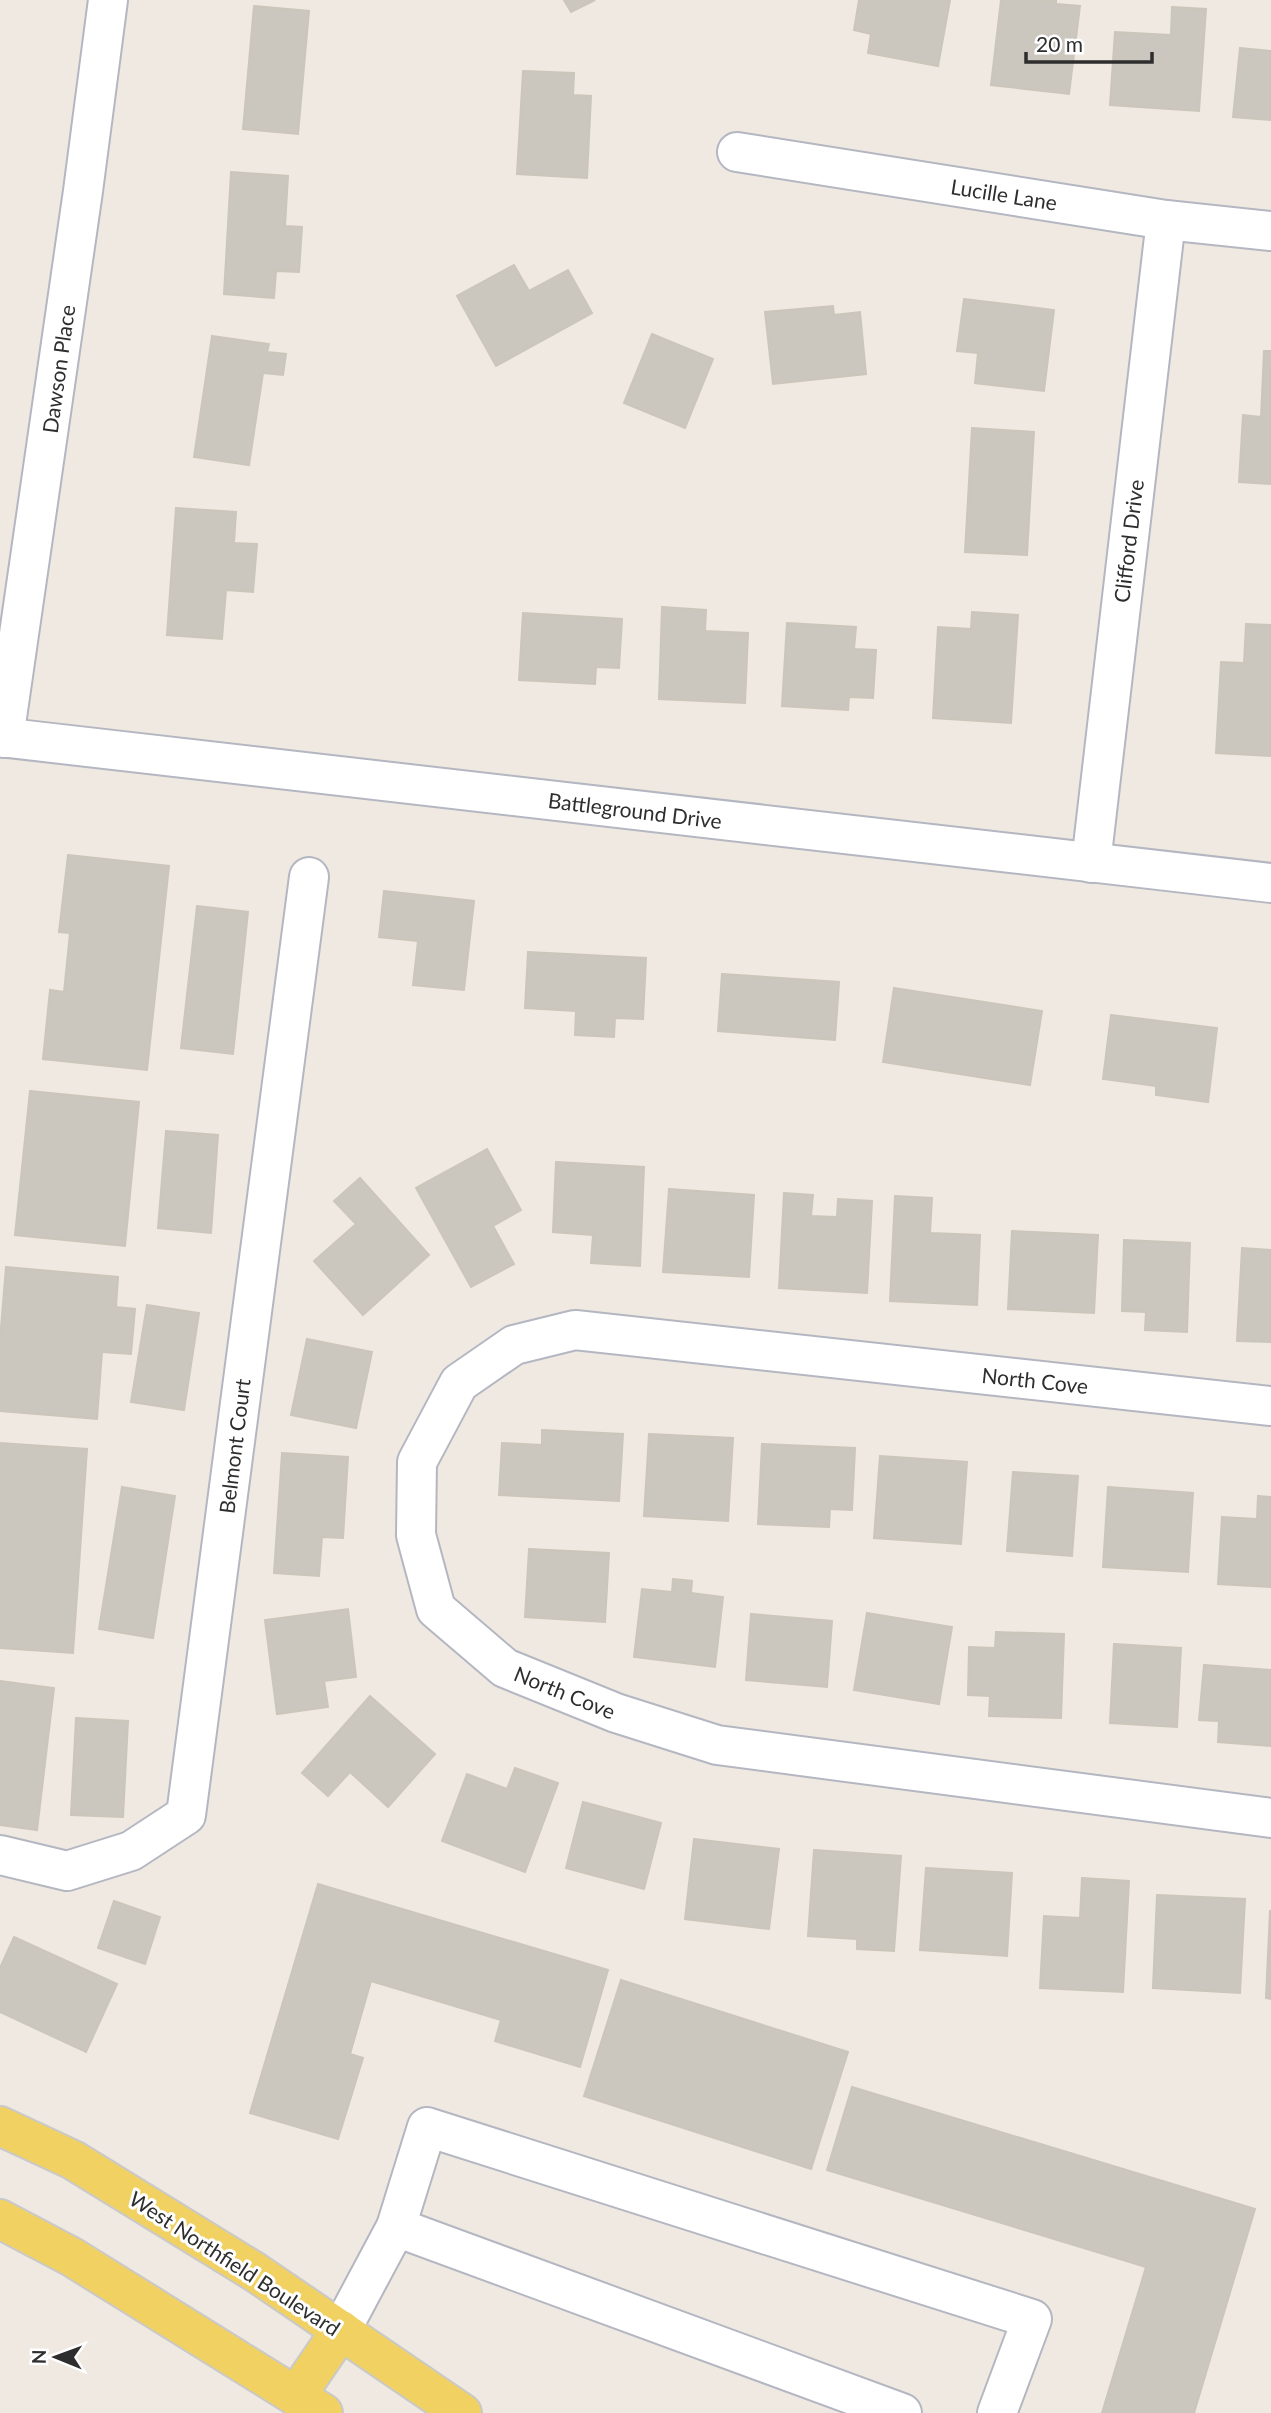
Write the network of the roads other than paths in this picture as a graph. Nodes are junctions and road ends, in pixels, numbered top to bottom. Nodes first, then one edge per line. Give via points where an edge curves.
1 (108, 0) edge
2 (737, 152) dead end
3 (1166, 220) junction
4 (1271, 232) edge
5 (2, 738) edge
6 (1091, 863) junction
7 (309, 877) dead end
8 (1271, 883) edge
9 (1271, 1406) edge
10 (1271, 1818) edge
11 (0, 1855) edge
12 (0, 2126) edge
13 (0, 2219) edge
14 (396, 2227) junction
15 (341, 2330) junction
16 (310, 2404) edge
17 (462, 2413) edge
18 (902, 2413) edge
19 (997, 2413) edge

1 - 5 street, Dawson Place
2 - 3 street, Lucille Lane
3 - 4 street, Lucille Lane
3 - 6 street, Clifford Drive
5 - 6 street, Battleground Drive
6 - 8 street, Battleground Drive
7 - 11 street, Belmont Court via 186,1815 131,1851 66,1871
9 - 10 street, North Cove via 575,1330 514,1345 458,1383 417,1462 416,1535 436,1609 505,1668 617,1713 717,1745
12 - 15 main road, West Northfield Boulevard via 73,2160
13 - 16 main road via 72,2257
14 - 15 street
14 - 18 street
14 - 19 street via 427,2127 1032,2319
15 - 16 main road
15 - 17 main road, West Northfield Boulevard

